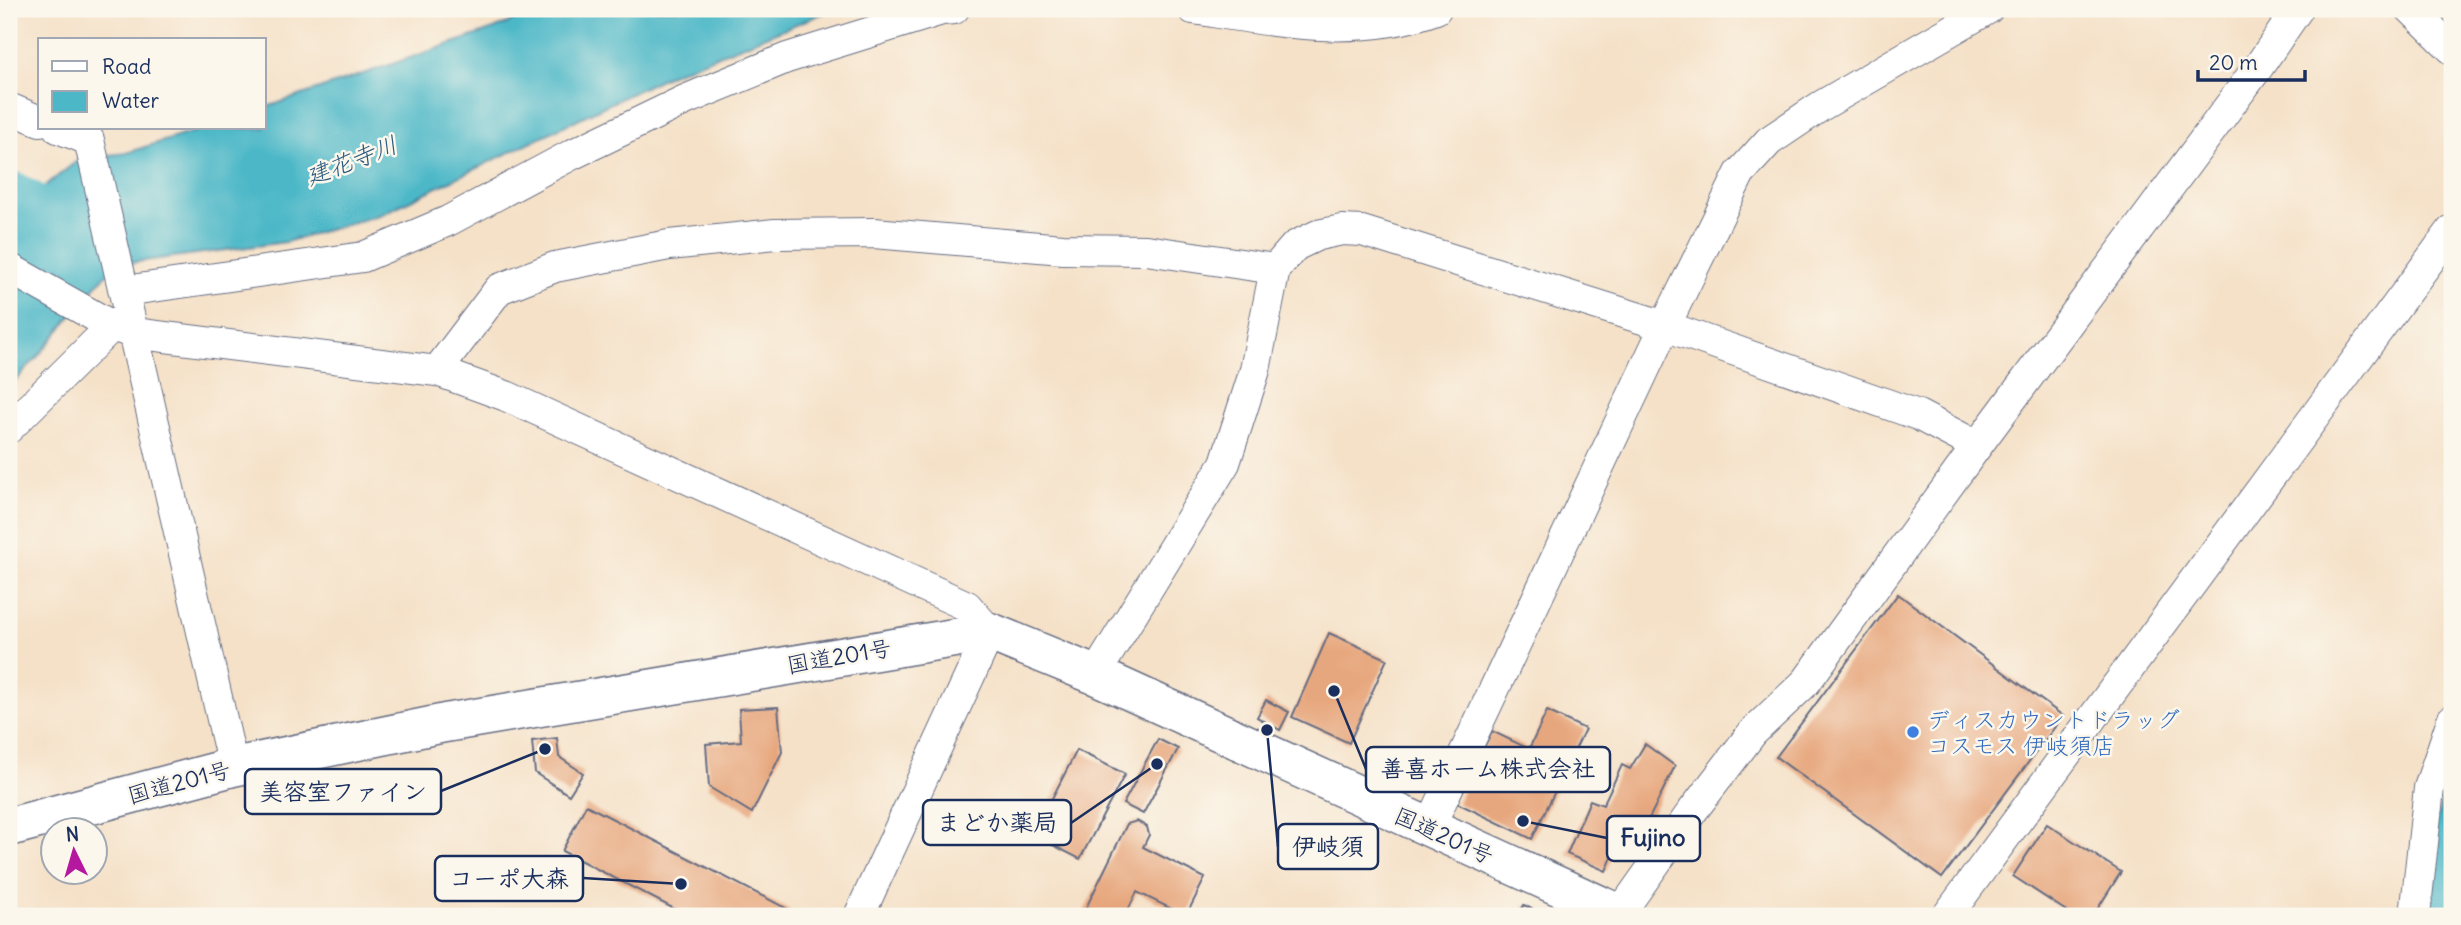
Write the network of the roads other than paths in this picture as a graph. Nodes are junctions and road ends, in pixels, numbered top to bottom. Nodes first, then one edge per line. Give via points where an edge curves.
1 (954, 9) edge
2 (1192, 9) edge
3 (1436, 9) edge
4 (1987, 9) edge
5 (2298, 9) edge
6 (2411, 9) edge
7 (2452, 49) edge
8 (9, 108) edge
9 (38, 120) edge
10 (63, 130) edge
11 (2452, 230) edge
12 (9, 268) edge
13 (1275, 270) junction
14 (122, 285) junction
15 (115, 326) junction
16 (1665, 326) junction
17 (437, 371) junction
18 (9, 428) edge
19 (1976, 446) junction
20 (990, 632) junction
21 (1095, 675) junction
22 (2452, 720) edge
23 (233, 767) junction
24 (9, 827) edge
25 (1429, 828) junction
26 (859, 916) edge
27 (1621, 916) edge
28 (1947, 916) edge
29 (2415, 916) edge

1 - 14 street via 787,58 685,100 447,221 363,257
2 - 3 street via 1346,27 1408,19
4 - 16 street via 1769,141 1740,173
5 - 19 street
6 - 7 street
8 - 9 street
10 - 14 street via 89,140
11 - 28 street
12 - 15 street
13 - 16 street via 1295,246 1318,235 1362,231
13 - 17 street via 1146,250 1063,249 874,233 775,234 670,245 555,267 499,289
13 - 21 street via 1255,370 1225,463
14 - 15 street
15 - 17 street
15 - 18 street
15 - 23 street
16 - 19 street via 1918,415
16 - 25 street
17 - 20 street via 506,396 967,606
19 - 27 street via 1806,682 1753,733
20 - 21 highway, 国道201号
20 - 23 highway, 国道201号 via 445,723
20 - 26 street
21 - 25 highway, 国道201号
22 - 29 street via 2429,788
23 - 24 highway, 国道201号
25 - 27 highway, 国道201号

